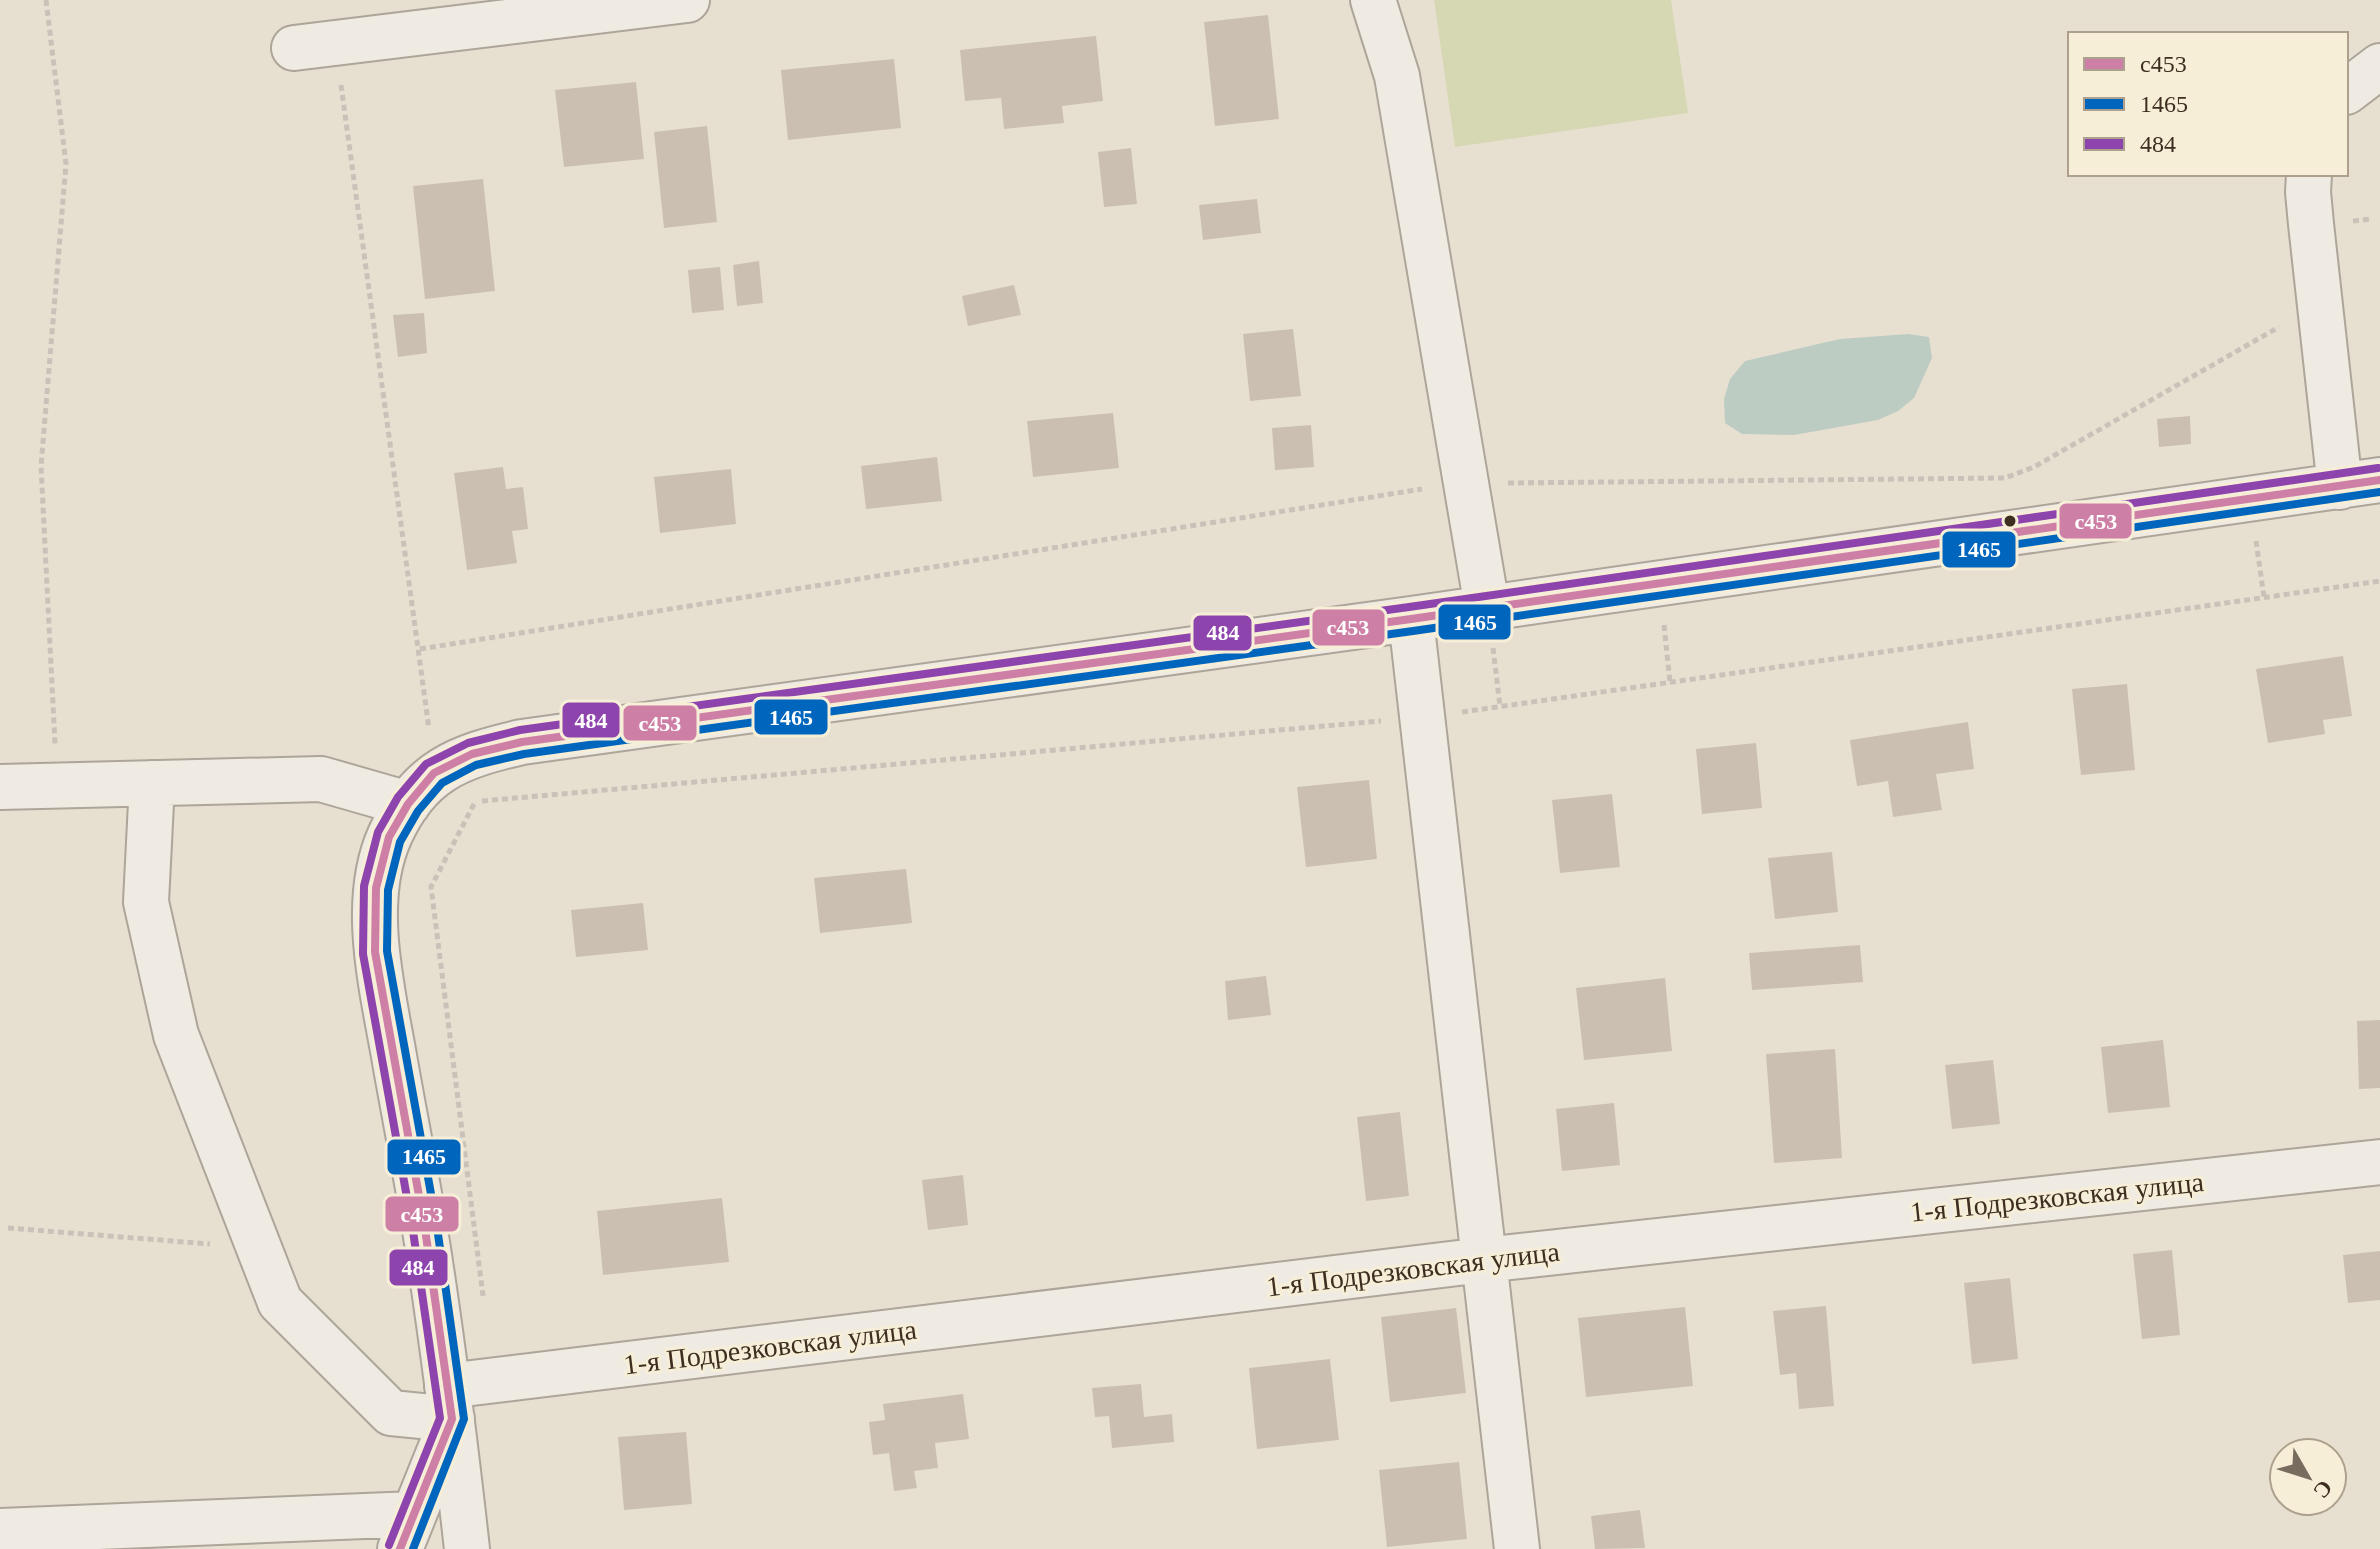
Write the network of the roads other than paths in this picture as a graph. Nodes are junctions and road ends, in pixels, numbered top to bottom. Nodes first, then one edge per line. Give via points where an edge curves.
1 (687, 0) edge
2 (1373, 0) edge
3 (315, 46) road end
4 (2380, 66) edge
5 (2348, 90) edge
6 (2309, 176) edge
7 (2360, 483) edge
8 (1487, 607) junction
9 (1411, 619) junction
10 (438, 777) junction
11 (152, 783) junction
12 (0, 787) edge
13 (2380, 1162) edge
14 (1483, 1260) junction
15 (450, 1402) junction
16 (0, 1531) edge
17 (407, 1531) edge
18 (467, 1549) edge
19 (1517, 1549) edge

1 - 3 street
2 - 8 street via 1397,76
4 - 5 street
6 - 7 street via 2310,213
7 - 8 street
8 - 9 street
9 - 10 street via 522,742
9 - 14 street
10 - 11 street
10 - 15 street via 389,837 376,888 375,952
11 - 12 street
11 - 15 street, 1-я Подрезковская улица via 146,902 176,1035 280,1302 391,1413
13 - 14 street, 1-я Подрезковская улица
14 - 15 street, 1-я Подрезковская улица
14 - 19 street
15 - 17 street
15 - 18 street
16 - 17 street

